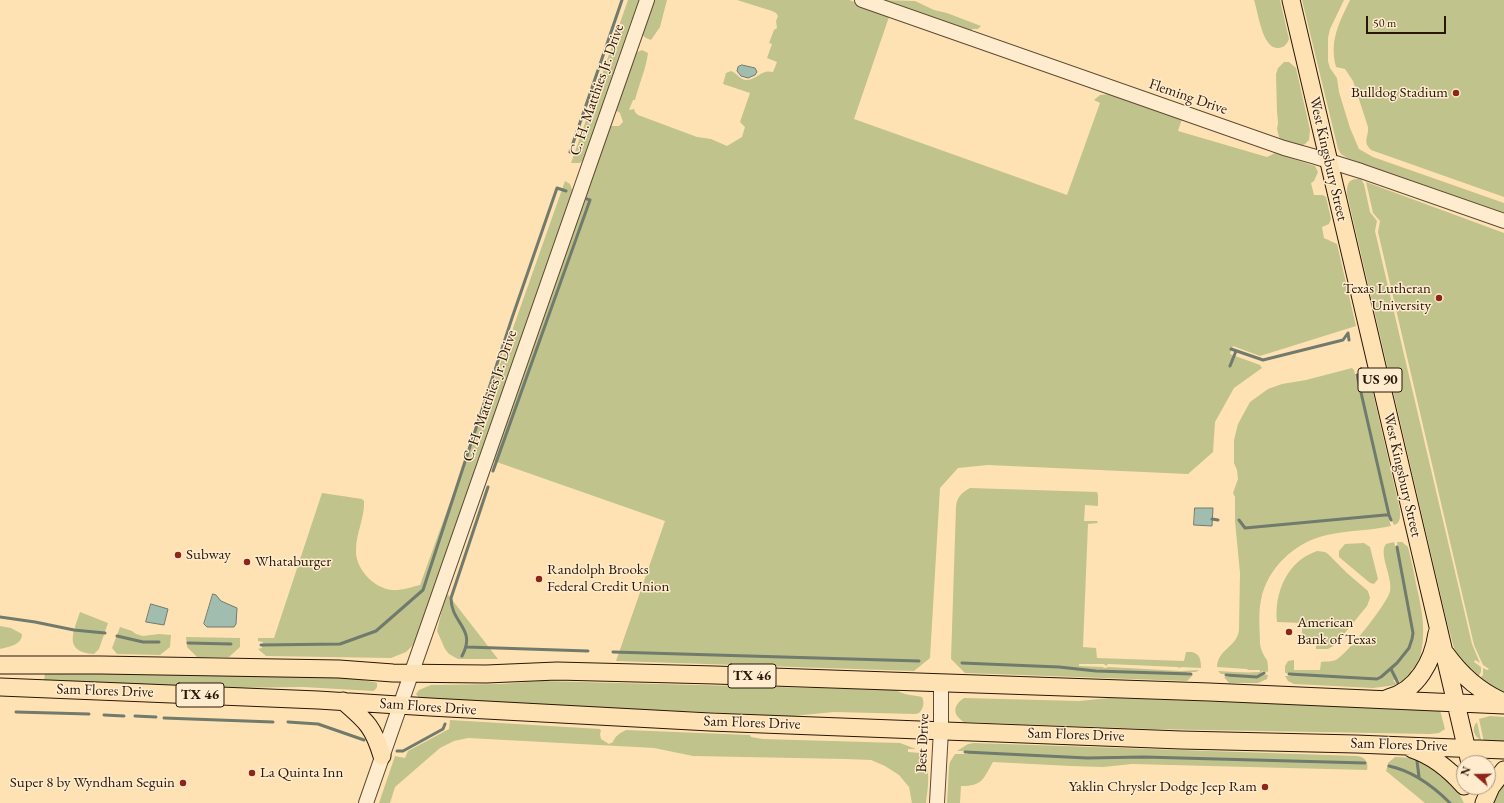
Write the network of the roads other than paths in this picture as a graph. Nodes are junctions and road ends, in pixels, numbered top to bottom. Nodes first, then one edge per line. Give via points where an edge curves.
1 (646, 0) edge
2 (862, 0) edge
3 (1291, 0) edge
4 (1329, 161) junction
5 (1504, 221) edge
6 (1438, 628) junction
7 (1443, 650) junction
8 (0, 665) edge
9 (412, 673) junction
10 (941, 683) junction
11 (0, 687) edge
12 (1383, 700) junction
13 (343, 701) junction
14 (1504, 702) edge
15 (1456, 703) junction
16 (400, 705) junction
17 (1504, 705) edge
18 (941, 730) junction
19 (1402, 746) junction
20 (1504, 750) edge
21 (1468, 755) edge
22 (382, 756) junction
23 (1504, 770) edge
24 (1456, 779) edge
25 (1470, 795) edge
26 (366, 803) edge
27 (937, 803) edge
28 (1477, 803) edge
29 (1484, 803) edge

1 - 9 street, C. H. Matthies Jr. Drive
2 - 4 street, Fleming Drive via 1284,148
3 - 4 main road, West Kingsbury Street / US 90
4 - 5 street, Fleming Drive
4 - 6 main road, West Kingsbury Street / US 90
6 - 7 main road, West Kingsbury Street / US 90
6 - 12 main road via 1430,659 1420,677 1406,690
7 - 14 main road via 1467,678
7 - 15 main road, West Kingsbury Street / US 90
8 - 9 main road, Sam Flores Drive / TX 46 via 340,669
9 - 10 main road, Sam Flores Drive / TX 46 via 564,671
9 - 16 street, C. H. Matthies Jr. Drive
10 - 12 main road, Sam Flores Drive / TX 46
10 - 18 street, Best Drive
11 - 13 main road, Sam Flores Drive / TX 46
12 - 15 main road, Sam Flores Drive / TX 46
13 - 16 main road, Sam Flores Drive / TX 46
13 - 22 main road via 371,728
15 - 17 main road, Sam Flores Drive / TX 46
15 - 21 main road, West Kingsbury Street / US 90
16 - 18 main road, Sam Flores Drive / TX 46
16 - 22 street, C. H. Matthies Jr. Drive
18 - 19 main road, Sam Flores Drive / TX 46
18 - 27 street, Best Drive
19 - 21 main road, Sam Flores Drive / TX 46
19 - 24 main road via 1437,761
20 - 21 main road, Sam Flores Drive / TX 46
22 - 26 street, C. H. Matthies Jr. Drive
23 - 29 main road via 1491,787
25 - 28 main road

